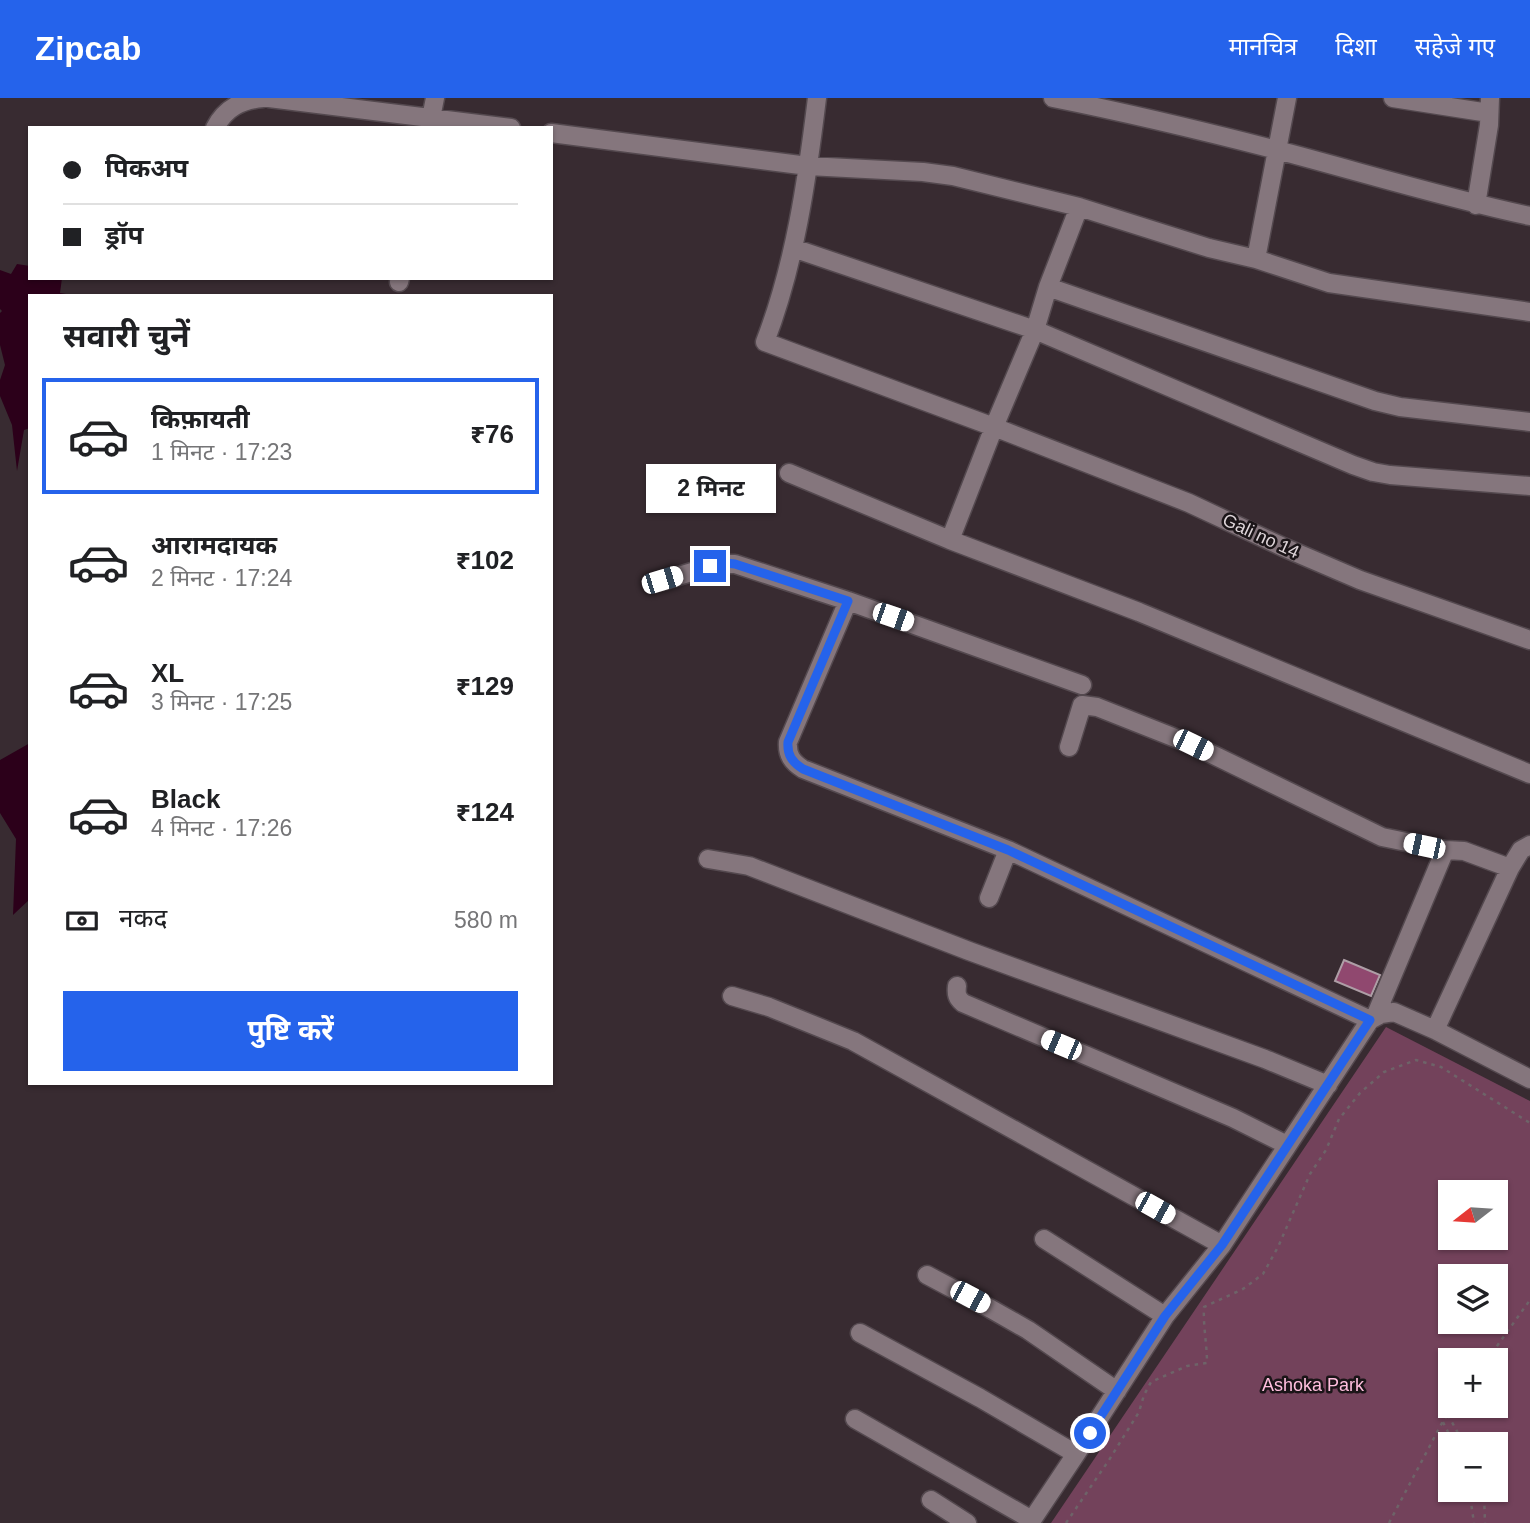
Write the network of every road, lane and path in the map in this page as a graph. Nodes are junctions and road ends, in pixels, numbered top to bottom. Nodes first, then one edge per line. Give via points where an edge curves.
1 (262, 98) edge
2 (268, 98) edge
3 (435, 98) edge
4 (817, 98) edge
5 (1053, 98) edge
6 (1287, 98) edge
7 (1393, 98) edge
8 (1489, 106) edge
9 (430, 123) edge
10 (216, 126) edge
11 (479, 126) edge
12 (553, 133) edge
13 (1277, 150) junction
14 (808, 166) junction
15 (1476, 205) junction
16 (1079, 207) junction
17 (1530, 216) edge
18 (793, 248) junction
19 (1256, 259) junction
20 (1048, 287) junction
21 (1530, 312) edge
22 (1035, 330) junction
23 (1530, 422) edge
24 (994, 427) junction
25 (789, 473) dead end
26 (1530, 486) edge
27 (950, 540) junction
28 (662, 580) dead end
29 (848, 601) junction
30 (1530, 640) edge
31 (1082, 685) dead end
32 (1069, 747) dead end
33 (1530, 774) edge
34 (1530, 845) edge
35 (1008, 850) junction
36 (1445, 850) junction
37 (708, 859) dead end
38 (1510, 868) junction
39 (989, 898) dead end
40 (957, 986) dead end
41 (732, 996) dead end
42 (1372, 1019) junction
43 (1434, 1030) junction
44 (1530, 1079) edge
45 (1328, 1084) junction
46 (1530, 1123) edge
47 (1287, 1145) junction
48 (1044, 1239) dead end
49 (1222, 1245) junction
50 (927, 1275) dead end
51 (1530, 1300) edge
52 (1165, 1316) junction
53 (860, 1333) dead end
54 (1496, 1348) edge
55 (1117, 1391) junction
56 (1446, 1418) edge
57 (855, 1419) dead end
58 (1443, 1421) junction
59 (1448, 1432) edge
60 (1076, 1454) junction
61 (931, 1500) dead end
62 (1471, 1502) edge
63 (1484, 1502) edge
64 (1030, 1521) edge
65 (967, 1523) edge
66 (1066, 1523) edge
67 (1389, 1523) edge
68 (1474, 1523) edge
69 (1485, 1523) edge

1 - 10 street via 234,107
2 - 9 street
3 - 9 street
4 - 14 street
5 - 13 street
6 - 13 street
7 - 8 street
8 - 15 street
9 - 11 street
12 - 14 street
13 - 15 street
13 - 19 street
14 - 16 street via 953,176
14 - 18 street
15 - 17 street
16 - 19 street
16 - 20 street
18 - 22 street
18 - 24 street, Gali no 14 via 765,342
19 - 21 street via 1329,283
20 - 22 street
20 - 23 street via 1375,401
22 - 24 street
22 - 26 street via 1373,472
24 - 27 street
24 - 30 street, Gali no 14 via 1189,503 1360,580
25 - 27 street
27 - 33 street via 1139,612
28 - 29 street via 718,564 735,564
29 - 31 street
29 - 35 street via 788,742 790,757 803,769
32 - 36 street via 1082,705 1097,707 1193,745 1382,837
34 - 38 street via 1521,850
35 - 39 street
35 - 42 street
36 - 38 street via 1464,851
36 - 42 street
37 - 45 street via 749,866
38 - 43 street
40 - 47 street via 963,1003
41 - 49 street via 853,1041
42 - 43 street via 1394,1012
42 - 45 street
43 - 44 street
45 - 47 street
46 - 66 path via 1441,1068 1416,1060 1384,1072 1339,1119 1263,1274 1244,1289 1204,1307 1207,1363 1187,1366 1151,1382 1139,1412
47 - 49 street
48 - 52 street
49 - 52 street
50 - 55 street via 1028,1330
51 - 54 path
52 - 55 street
53 - 60 street
55 - 60 street
56 - 58 path
57 - 64 street
58 - 59 path
58 - 67 path
60 - 64 street
61 - 65 street
62 - 68 path
63 - 69 path

